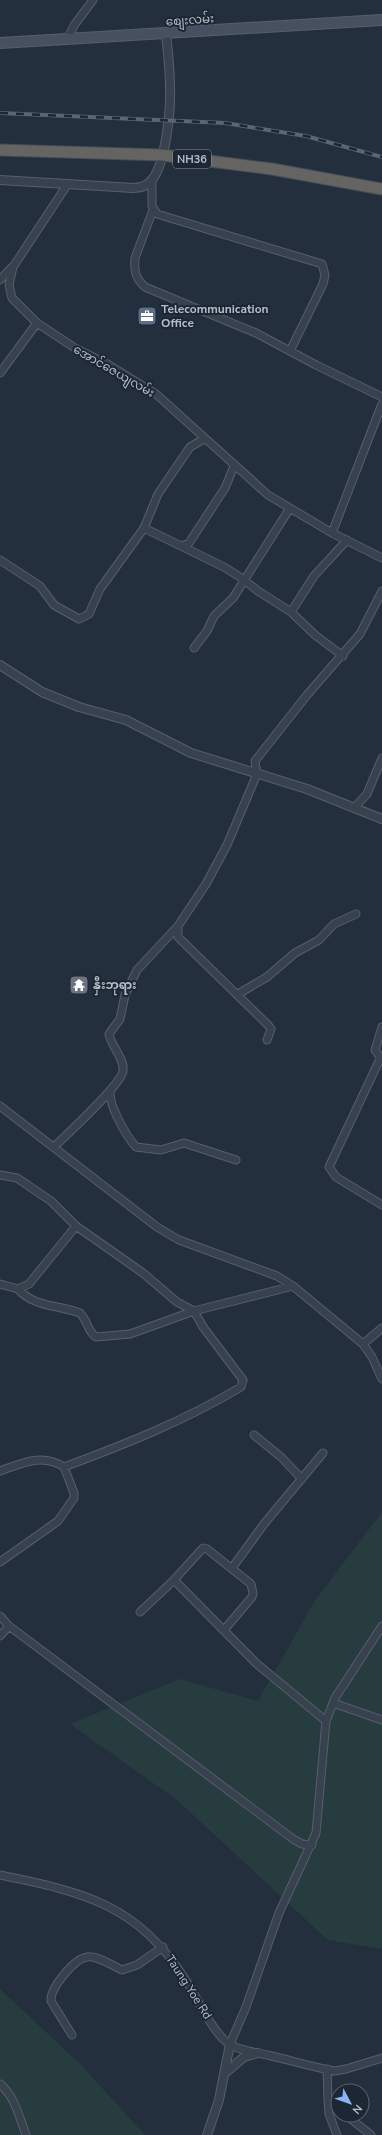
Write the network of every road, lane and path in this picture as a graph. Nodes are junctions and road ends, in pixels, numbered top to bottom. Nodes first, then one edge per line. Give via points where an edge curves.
1 (93, 0) edge
2 (382, 20) edge
3 (166, 34) junction
4 (67, 39) junction
5 (0, 43) edge
6 (0, 150) edge
7 (162, 155) junction
8 (152, 179) junction
9 (0, 180) edge
10 (67, 185) junction
11 (382, 189) edge
12 (153, 210) junction
13 (12, 267) junction
14 (0, 280) edge
15 (37, 323) junction
16 (290, 351) junction
17 (0, 373) edge
18 (382, 397) edge
19 (382, 404) edge
20 (204, 439) junction
21 (234, 466) junction
22 (290, 508) junction
23 (144, 528) junction
24 (332, 534) junction
25 (347, 540) junction
26 (182, 546) junction
27 (382, 558) edge
28 (0, 560) edge
29 (243, 579) junction
30 (382, 591) edge
31 (291, 612) junction
32 (194, 648) dead end
33 (343, 656) junction
34 (0, 665) edge
35 (382, 758) edge
36 (257, 774) junction
37 (354, 808) junction
38 (382, 819) edge
39 (356, 914) dead end
40 (178, 926) junction
41 (238, 994) junction
42 (382, 1027) edge
43 (267, 1040) dead end
44 (381, 1060) edge
45 (111, 1088) junction
46 (0, 1106) edge
47 (54, 1148) junction
48 (236, 1160) dead end
49 (0, 1175) edge
50 (382, 1205) edge
51 (76, 1226) junction
52 (0, 1284) edge
53 (293, 1286) junction
54 (18, 1289) junction
55 (194, 1311) junction
56 (382, 1328) edge
57 (363, 1344) junction
58 (382, 1379) edge
59 (254, 1435) dead end
60 (323, 1453) dead end
61 (64, 1467) junction
62 (0, 1471) edge
63 (302, 1479) junction
64 (0, 1562) edge
65 (232, 1568) junction
66 (173, 1581) junction
67 (140, 1612) dead end
68 (0, 1616) edge
69 (9, 1626) junction
70 (382, 1626) edge
71 (224, 1630) junction
72 (0, 1636) edge
73 (333, 1703) junction
74 (382, 1720) edge
75 (326, 1721) junction
76 (312, 1845) junction
77 (0, 1875) edge
78 (163, 1947) junction
79 (72, 2035) dead end
80 (230, 2044) junction
81 (258, 2053) junction
82 (382, 2058) edge
83 (327, 2069) junction
84 (224, 2074) junction
85 (0, 2084) edge
86 (328, 2099) joint
87 (356, 2123) edge
88 (26, 2135) edge
89 (207, 2135) edge
90 (337, 2135) edge
91 (371, 2135) edge

1 - 4 street
2 - 3 main road, စျေးလမ်း
3 - 4 main road, စျေးလမ်း
3 - 7 street via 170,87
4 - 5 main road, စျေးလမ်း
6 - 7 highway, NH36
7 - 8 street
7 - 11 highway, NH36 via 272,169
8 - 10 street via 141,188
8 - 12 street
9 - 10 street
10 - 13 street, အောင်ဇေယျလမ်း
12 - 16 street via 135,258 135,275 138,281 144,287 256,333
12 - 16 street via 164,216 322,264 325,275 323,284
13 - 14 street
13 - 15 street, အောင်ဇေယျလမ်း via 9,285 12,298
15 - 17 street
15 - 20 street, အောင်ဇေယျလမ်း via 156,394
16 - 18 street
19 - 24 street
20 - 21 street, အောင်ဇေယျလမ်း
20 - 23 street via 190,447 158,494
21 - 22 street, အောင်ဇေယျလမ်း via 268,495
21 - 26 street via 224,488 189,543
22 - 24 street, အောင်ဇေယျလမ်း
22 - 29 street
23 - 26 street
23 - 28 street via 100,589 89,614 79,620 54,606 40,586
24 - 25 street, အောင်ဇေယျလမ်း
25 - 27 street, အောင်ဇေယျလမ်း
25 - 31 street via 314,576
26 - 29 street
29 - 31 street
29 - 32 street via 233,598 214,616 207,631
30 - 33 street via 360,634
31 - 33 street via 315,635
33 - 36 street via 307,695 255,761
34 - 36 street via 42,692 79,707 126,720 191,753
35 - 37 street via 367,794
36 - 37 street via 307,789
36 - 40 street via 227,845 193,906
37 - 38 street
39 - 41 street via 334,924 319,940 295,953 267,977
40 - 41 street via 178,937
40 - 45 street via 144,960 125,995 120,1019 109,1034 123,1072
41 - 43 street via 271,1029
42 - 44 street via 375,1050
44 - 50 street via 329,1167 336,1177
45 - 47 street
45 - 48 street via 109,1093 113,1105 127,1136 136,1148 161,1150 184,1143
46 - 47 street
47 - 53 street via 157,1227 179,1240 277,1276
49 - 51 street via 17,1178 45,1197
51 - 54 street via 29,1284
51 - 55 street via 143,1273 177,1302
52 - 54 street
53 - 55 street
53 - 57 street
54 - 55 street via 23,1296 33,1301 80,1313 86,1318 90,1332 96,1337 130,1334
55 - 61 street via 203,1328 243,1380 241,1387 209,1406 153,1433
56 - 57 street
57 - 58 street
59 - 63 street via 281,1457
60 - 63 street
61 - 62 street via 44,1459
61 - 64 street via 74,1498 62,1516
63 - 65 street via 264,1524
65 - 66 street via 203,1548
65 - 71 street via 251,1584 253,1593
66 - 67 street
66 - 71 street via 185,1589
68 - 69 street
69 - 72 street
69 - 76 street via 293,1839 302,1844
70 - 73 street
71 - 75 street via 257,1664
73 - 74 street
73 - 75 street
75 - 76 street via 316,1833
76 - 80 street via 279,1913 246,2007
77 - 78 street, Taung Yoe Rd via 102,1903 132,1920
78 - 79 street via 137,1965 122,1970 93,1957 87,1957 63,1976 53,1989 51,2001
78 - 80 street, Taung Yoe Rd via 215,2029
80 - 81 street, Taung Yoe Rd
80 - 84 street
81 - 83 street, Taung Yoe Rd
81 - 84 street via 244,2057
82 - 83 street, Taung Yoe Rd via 346,2069
83 - 86 street
84 - 89 street via 219,2100
85 - 88 street via 15,2103
86 - 90 street
87 - 91 street

